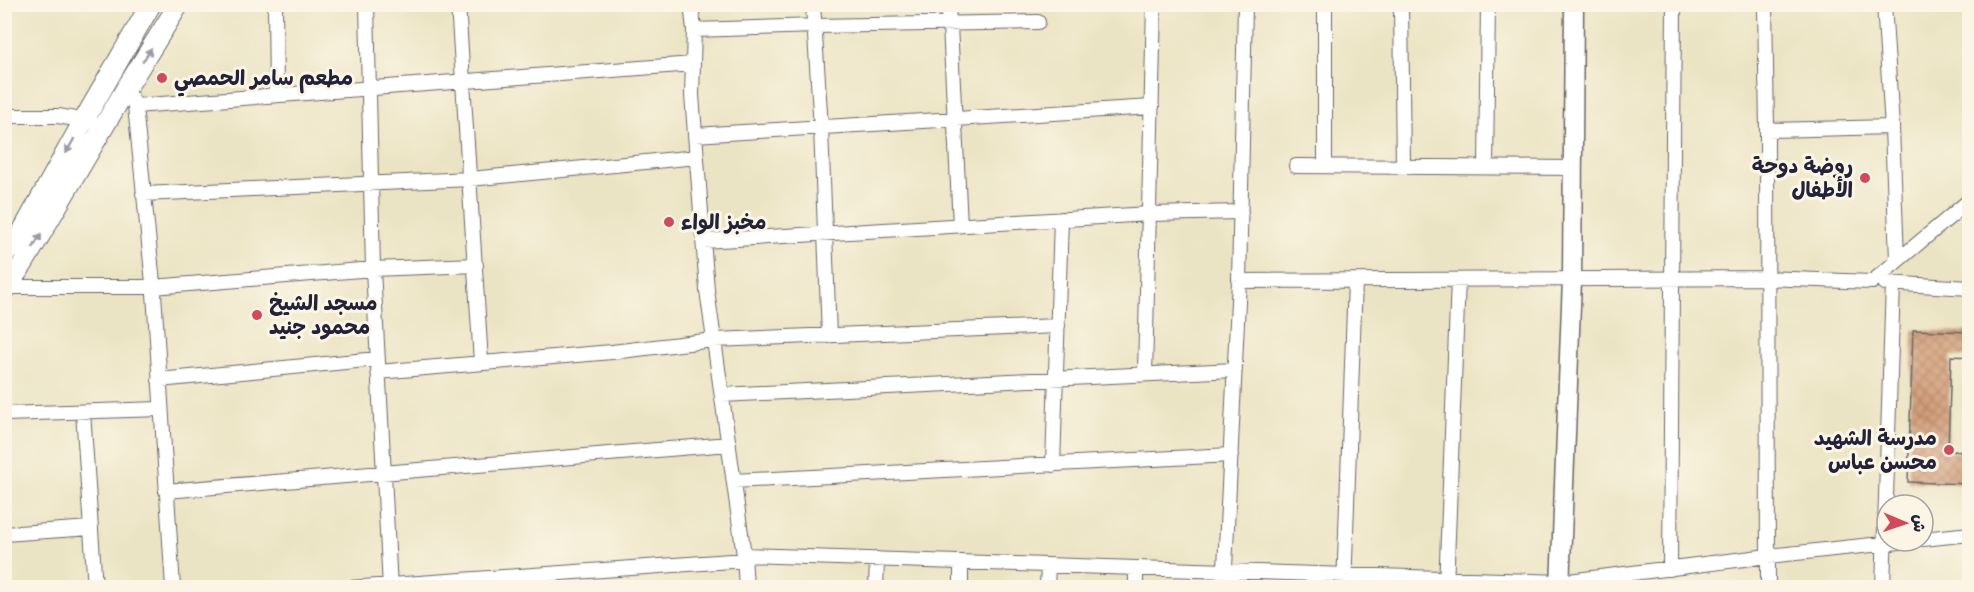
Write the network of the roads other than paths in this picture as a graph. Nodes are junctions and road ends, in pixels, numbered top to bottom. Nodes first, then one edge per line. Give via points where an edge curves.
1 (152, 4) edge
2 (179, 4) edge
3 (275, 4) edge
4 (367, 4) edge
5 (458, 4) edge
6 (692, 4) edge
7 (813, 4) edge
8 (947, 4) edge
9 (1154, 4) edge
10 (1245, 4) edge
11 (1325, 4) edge
12 (1401, 4) edge
13 (1488, 4) edge
14 (1574, 4) edge
15 (1674, 4) edge
16 (1764, 4) edge
17 (1884, 4) edge
18 (1038, 22) dead end
19 (950, 25) junction
20 (815, 26) junction
21 (694, 30) junction
22 (693, 64) junction
23 (463, 82) junction
24 (127, 87) junction
25 (368, 87) junction
26 (276, 94) junction
27 (135, 106) junction
28 (1152, 107) junction
29 (4, 116) edge
30 (84, 120) junction
31 (954, 120) junction
32 (104, 126) junction
33 (1892, 127) junction
34 (821, 128) junction
35 (1767, 130) junction
36 (695, 135) junction
37 (697, 157) junction
38 (1296, 166) dead end
39 (1325, 166) junction
40 (1403, 167) junction
41 (1486, 167) junction
42 (1573, 168) junction
43 (470, 179) junction
44 (370, 184) junction
45 (143, 194) junction
46 (1970, 200) edge
47 (1241, 212) junction
48 (1149, 214) junction
49 (1061, 219) junction
50 (960, 225) junction
51 (13, 233) edge
52 (825, 234) junction
53 (703, 241) junction
54 (4, 255) edge
55 (1897, 260) junction
56 (476, 265) junction
57 (372, 269) junction
58 (1767, 278) junction
59 (1673, 279) junction
60 (1458, 280) junction
61 (1572, 280) junction
62 (1239, 281) junction
63 (1355, 281) junction
64 (1872, 282) junction
65 (1893, 283) junction
66 (153, 287) junction
67 (1970, 288) edge
68 (5, 289) edge
69 (1058, 326) junction
70 (829, 336) junction
71 (714, 340) junction
72 (481, 362) junction
73 (377, 365) junction
74 (1235, 370) junction
75 (1145, 374) junction
76 (1056, 379) junction
77 (159, 380) junction
78 (722, 395) junction
79 (161, 409) junction
80 (83, 412) junction
81 (4, 414) edge
82 (729, 444) junction
83 (1231, 455) junction
84 (1053, 465) junction
85 (384, 472) junction
86 (734, 481) junction
87 (166, 491) junction
88 (1885, 493) edge
89 (91, 528) junction
90 (4, 534) edge
91 (1970, 534) edge
92 (1935, 538) edge
93 (1875, 545) edge
94 (1883, 553) edge
95 (1768, 556) junction
96 (744, 557) junction
97 (877, 559) junction
98 (962, 562) junction
99 (1048, 565) junction
100 (1136, 568) junction
101 (1670, 569) junction
102 (1225, 571) junction
103 (1344, 581) edge
104 (1446, 583) edge
105 (1560, 585) edge
106 (390, 586) edge
107 (95, 588) edge
108 (173, 588) edge
109 (349, 588) edge
110 (746, 588) edge
111 (876, 588) edge
112 (961, 588) edge
113 (1047, 588) edge
114 (1136, 588) edge
115 (1224, 588) edge
116 (1768, 588) edge
117 (1883, 588) edge

1 - 30 main road
24 -> 2 main road
3 - 26 street
4 - 25 street
5 - 23 street
6 - 21 street
7 - 20 street
8 - 19 street
9 - 28 street
10 - 47 street
11 - 39 street
12 - 40 street
13 - 41 street
14 - 42 street
15 - 59 street
16 - 35 street
17 - 33 street
18 - 19 street
19 - 20 street
19 - 31 street
20 - 21 street
20 - 34 street
21 - 22 street
22 - 23 street
22 - 36 street
23 - 25 street
23 - 43 street
24 - 27 street
24 - 32 main road
25 - 26 street
25 - 44 street
26 - 27 street
27 - 45 street
28 - 31 street
28 - 48 street
29 - 30 street
30 - 32 street
30 -> 51 main road
31 - 34 street
31 - 50 street
68 -> 32 main road
33 - 35 street
33 - 55 street
34 - 36 street
34 - 52 street
35 - 58 street
36 - 37 street
37 - 43 street
37 - 53 street
38 - 39 street
39 - 40 street
40 - 41 street
41 - 42 street
42 - 61 street
43 - 44 street
43 - 56 street
44 - 45 street
44 - 57 street
45 - 66 street
46 - 55 street
47 - 48 street
47 - 62 street
48 - 49 street
48 - 75 street
49 - 50 street
49 - 69 street
50 - 52 street
51 - 54 main road
52 - 53 street
52 - 70 street
53 - 71 street
55 - 64 street
56 - 57 street
56 - 72 street
57 - 66 street
57 - 73 street
58 - 59 street
58 - 64 street
58 - 95 street
59 - 61 street
59 - 101 street
60 - 61 street
60 - 63 street
60 - 104 street
61 - 105 street
62 - 63 street
62 - 74 street
63 - 103 street
64 - 65 street
65 - 67 street
65 - 88 street
66 - 68 street
66 - 77 street
69 - 70 street
69 - 76 street
70 - 71 street
71 - 72 street
71 - 78 street
72 - 73 street
73 - 77 street
73 - 85 street
74 - 75 street
74 - 83 street
75 - 76 street
76 - 78 street
76 - 84 street
77 - 79 street
78 - 82 street
79 - 80 street
79 - 87 street
80 - 81 street
80 - 89 street
82 - 85 street
82 - 86 street
83 - 84 street
83 - 102 street
84 - 86 street
85 - 87 street
85 - 106 street
86 - 96 street
87 - 108 street
89 - 90 street
89 - 107 street
91 - 92 street
93 - 95 street
94 - 117 street
95 - 101 street
95 - 116 street
96 - 97 street
96 - 106 street
96 - 110 street
97 - 98 street
97 - 111 street
98 - 99 street
98 - 112 street
99 - 100 street
99 - 113 street
100 - 102 street
100 - 114 street
101 - 105 street
102 - 103 street
102 - 115 street
103 - 104 street
104 - 105 street
106 - 109 street

